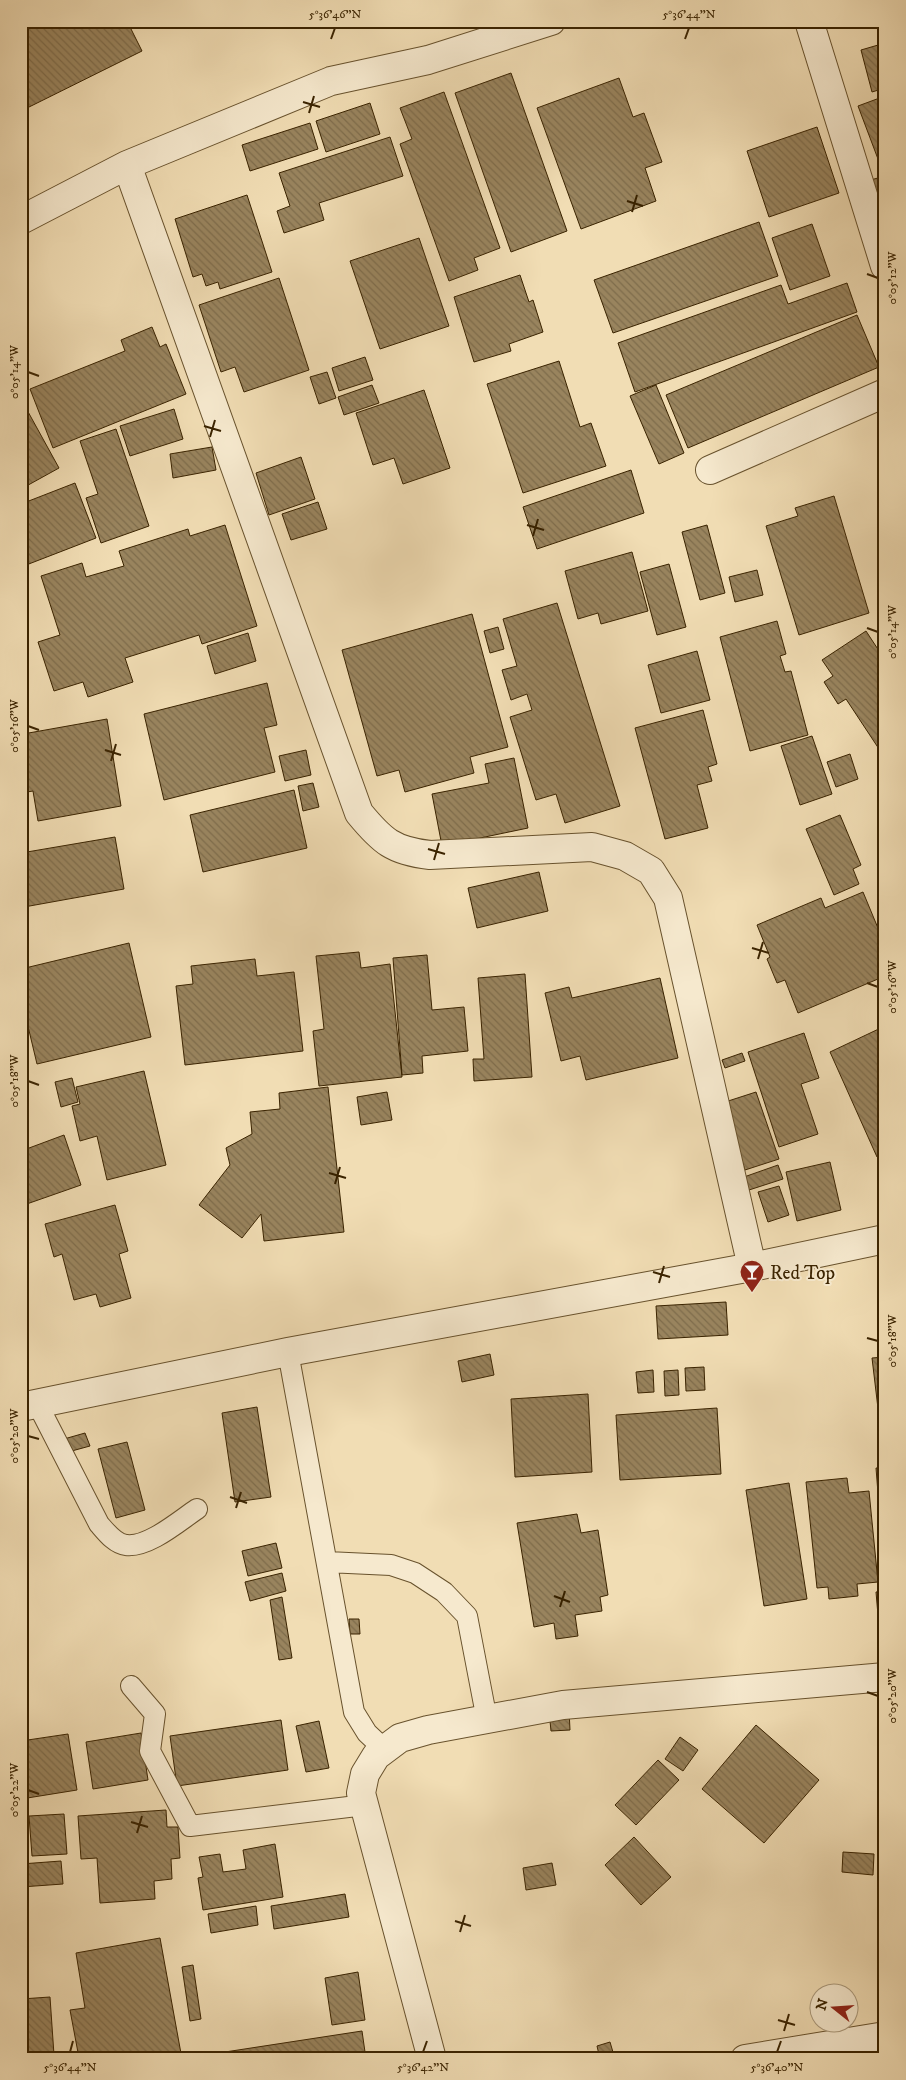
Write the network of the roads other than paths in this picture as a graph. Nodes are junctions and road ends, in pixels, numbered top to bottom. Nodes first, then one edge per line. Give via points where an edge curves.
1 (551, 21) edge
2 (809, 21) edge
3 (127, 165) junction
4 (21, 220) edge
5 (885, 266) edge
6 (885, 393) edge
7 (710, 470) dead end
8 (885, 1239) edge
9 (752, 1267) junction
10 (288, 1352) junction
11 (30, 1406) edge
12 (197, 1508) dead end
13 (327, 1562) junction
14 (885, 1677) edge
15 (131, 1686) dead end
16 (487, 1720) junction
17 (385, 1750) junction
18 (365, 1805) junction
19 (885, 2036) edge
20 (432, 2059) edge
21 (745, 2059) edge

1 - 3 street via 428,60 331,81
2 - 5 street
3 - 4 street
3 - 9 street via 359,813 390,845 412,853 430,855 592,847 625,856 651,871 668,898
6 - 7 street
8 - 9 street
9 - 10 street
10 - 11 street
10 - 13 lane
11 - 12 lane via 99,1524 110,1537 124,1545 142,1544
13 - 16 lane via 391,1565 415,1573 444,1592 467,1616
13 - 17 lane via 354,1712 367,1733
14 - 16 street via 563,1705
15 - 18 lane via 155,1714 150,1751 190,1826
16 - 17 street via 400,1738
17 - 18 street via 376,1756 365,1774 361,1793
18 - 20 street
19 - 21 street

